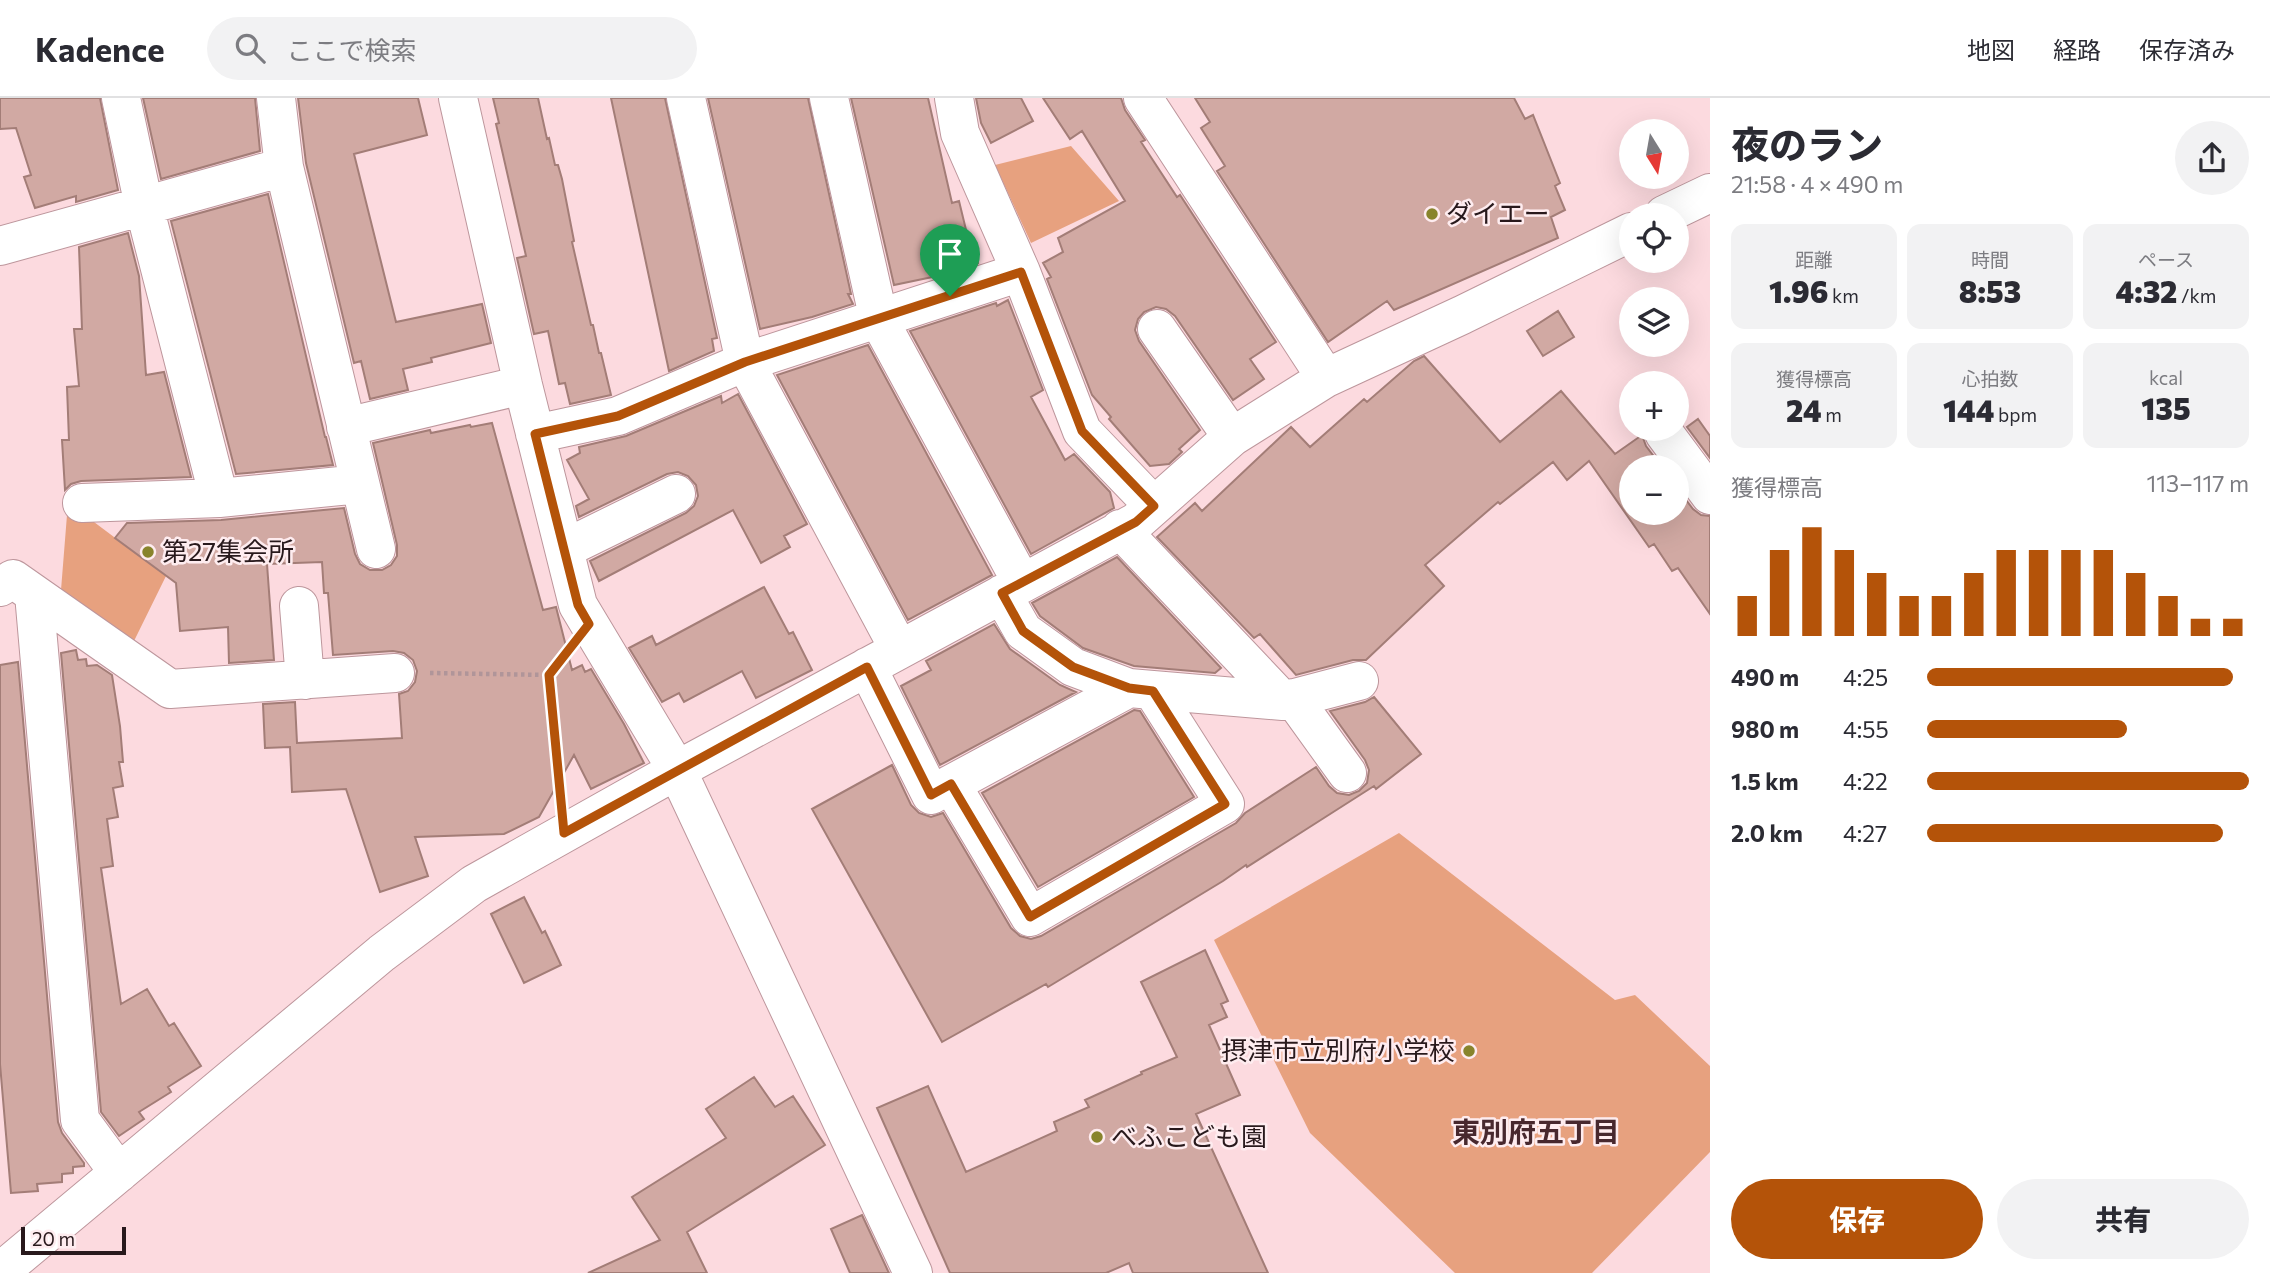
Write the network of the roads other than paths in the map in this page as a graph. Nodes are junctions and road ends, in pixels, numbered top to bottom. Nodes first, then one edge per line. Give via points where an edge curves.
1 (121, 98) edge
2 (276, 98) edge
3 (458, 98) edge
4 (686, 98) edge
5 (829, 98) edge
6 (954, 98) edge
7 (1143, 98) edge
8 (284, 167) junction
9 (1710, 193) edge
10 (1689, 203) edge
11 (144, 206) junction
12 (1619, 238) edge
13 (0, 246) edge
14 (1021, 272) junction
15 (879, 320) junction
16 (1157, 329) dead end
17 (745, 362) junction
18 (1326, 378) junction
19 (523, 385) junction
20 (346, 426) junction
21 (535, 434) junction
22 (1232, 438) junction
23 (1670, 441) edge
24 (360, 484) junction
25 (676, 495) dead end
26 (1710, 495) edge
27 (219, 498) junction
28 (82, 503) dead end
29 (1154, 506) junction
30 (1120, 530) junction
31 (376, 549) dead end
32 (564, 549) junction
33 (1012, 588) junction
34 (17, 591) edge
35 (299, 606) dead end
36 (883, 658) junction
37 (394, 673) road end
38 (306, 680) junction
39 (1359, 681) dead end
40 (1141, 690) junction
41 (1288, 699) junction
42 (677, 770) junction
43 (1347, 773) dead end
44 (951, 784) junction
45 (119, 1173) junction
46 (0, 1272) edge
47 (914, 1273) edge

1 - 11 street
2 - 8 street
3 - 19 street
4 - 17 street
5 - 15 street
6 - 14 street via 960,133
7 - 18 street
8 - 11 street
8 - 20 street
9 - 10 street
11 - 13 street
11 - 27 street
12 - 18 street
14 - 15 street
14 - 29 street via 1082,431
15 - 17 street
15 - 33 street
16 - 22 street
17 - 21 street via 618,416
17 - 36 street
18 - 22 street
19 - 20 street
19 - 21 street
20 - 24 street
21 - 32 street
22 - 29 street
23 - 26 street
24 - 27 street
24 - 31 street
25 - 32 street
27 - 28 street
29 - 30 street
30 - 33 street
30 - 41 street
32 - 42 street via 578,605
33 - 36 street
33 - 40 street via 1023,631 1073,667
34 - 38 street via 170,689
34 - 45 street via 80,1120
35 - 38 street
36 - 42 street
36 - 44 street via 931,795
37 - 38 street
39 - 41 street
40 - 41 street
40 - 44 street
40 - 44 street via 1225,804 1030,917
41 - 43 street
42 - 45 street via 474,884 382,953
42 - 47 street
45 - 46 street

